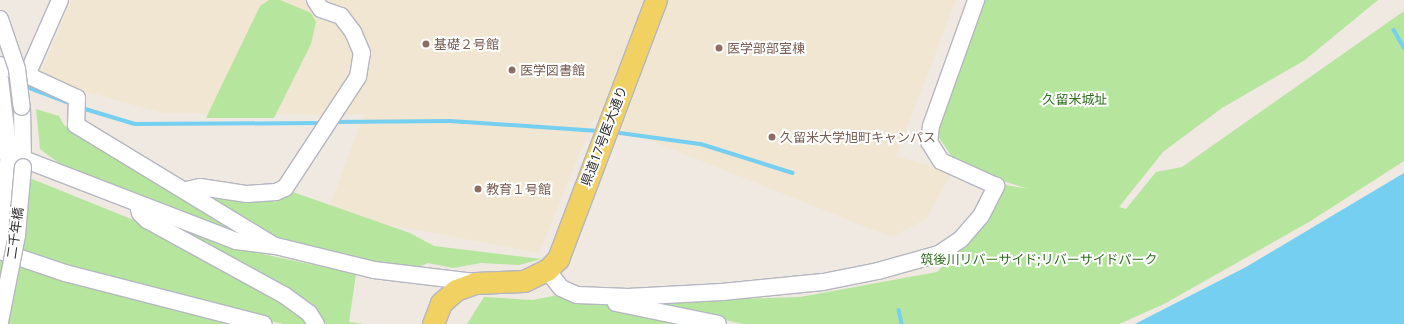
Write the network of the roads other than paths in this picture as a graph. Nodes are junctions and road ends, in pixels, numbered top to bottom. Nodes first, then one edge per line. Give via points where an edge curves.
1 (60, 0) edge
2 (315, 0) edge
3 (656, 0) edge
4 (976, 0) edge
5 (0, 19) edge
6 (0, 65) edge
7 (27, 75) junction
8 (0, 79) edge
9 (13, 158) edge
10 (186, 190) junction
11 (138, 204) junction
12 (276, 246) junction
13 (0, 250) edge
14 (547, 270) junction
15 (475, 283) junction
16 (594, 296) junction
17 (0, 322) edge
18 (264, 324) edge
19 (316, 324) edge
20 (433, 324) edge
21 (718, 324) edge

1 - 7 street
2 - 10 street via 321,9 340,16 353,32 362,53 358,77 285,188 276,192 247,194 200,187
3 - 14 main road, 県道17号医大通り via 558,259
4 - 16 street via 931,126 929,142 942,161 996,186 981,216 961,239 939,254 878,271 823,282 722,292
5 - 9 street, bridge via 16,69 22,107
6 - 7 street
7 - 10 street via 61,89 78,108 76,125
8 - 9 street
9 - 11 street
9 - 13 street, 二千年橋
9 - 17 street, 二千年橋, bridge via 16,235
10 - 12 street
11 - 12 street via 236,241
11 - 19 street via 140,213 147,220 284,295 309,313
12 - 15 street via 374,270
13 - 18 street via 65,273
14 - 15 main road via 524,281
14 - 16 street via 561,288 577,294
15 - 20 main road via 456,290 441,302
16 - 21 street via 606,301

